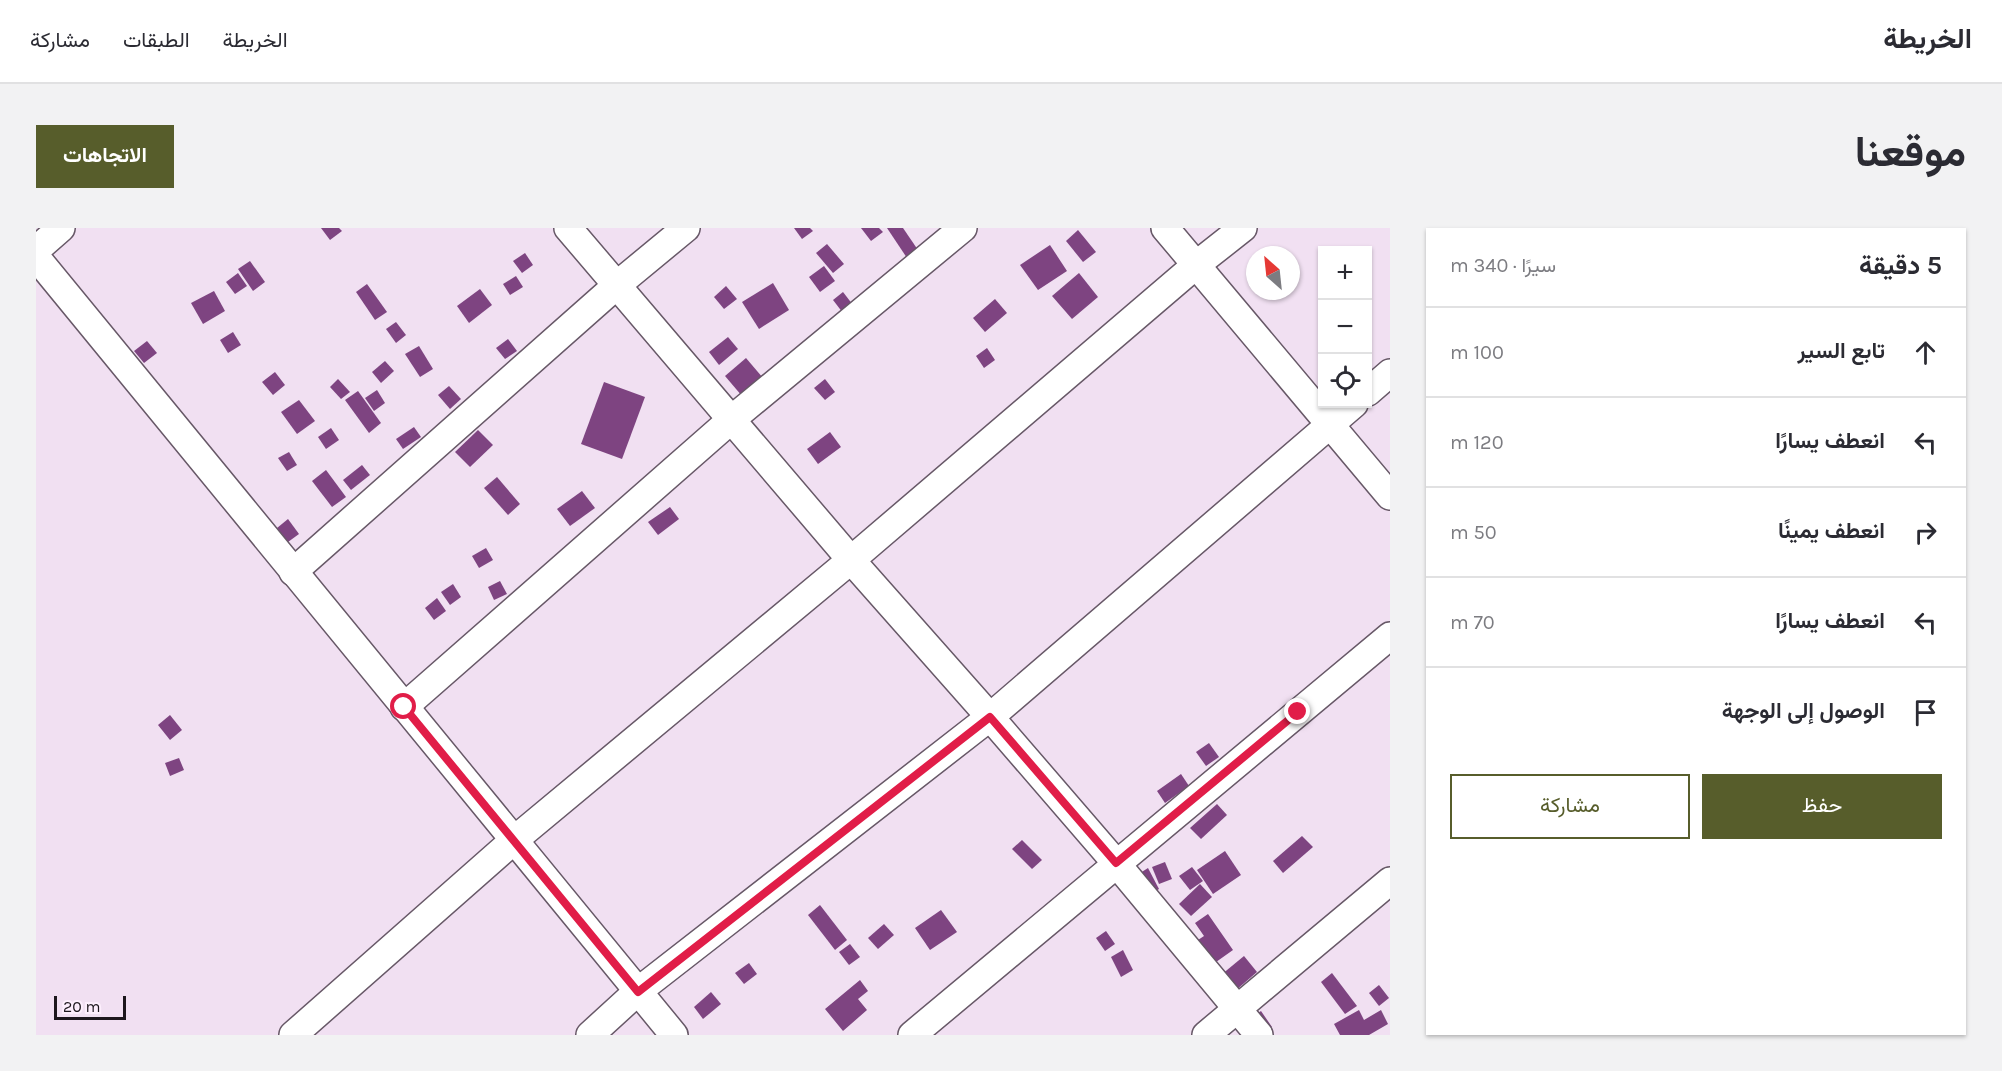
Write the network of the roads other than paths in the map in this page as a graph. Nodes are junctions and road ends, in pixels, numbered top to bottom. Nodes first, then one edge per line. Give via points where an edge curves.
1 (61, 228) edge
2 (568, 228) edge
3 (686, 228) edge
4 (963, 228) edge
5 (1165, 228) edge
6 (1243, 228) edge
7 (36, 250) edge
8 (36, 257) edge
9 (1196, 265) junction
10 (617, 285) junction
11 (1390, 373) edge
12 (1372, 389) edge
13 (1349, 408) edge
14 (732, 420) junction
15 (1330, 423) junction
16 (1390, 496) edge
17 (851, 560) junction
18 (293, 572) junction
19 (1390, 636) edge
20 (404, 707) junction
21 (990, 717) junction
22 (513, 841) junction
23 (1116, 863) junction
24 (1390, 881) edge
25 (638, 992) junction
26 (1237, 1008) junction
27 (292, 1035) edge
28 (590, 1035) edge
29 (674, 1035) edge
30 (912, 1035) edge
31 (1206, 1035) edge
32 (1259, 1035) edge

1 - 7 street
2 - 10 street
3 - 10 street
4 - 14 street
5 - 9 street
6 - 9 street
8 - 18 street
9 - 15 street
9 - 17 street
10 - 14 street
10 - 18 street
11 - 12 street
13 - 15 street
14 - 17 street
14 - 20 street
15 - 16 street
15 - 21 street
17 - 21 street
17 - 22 street
18 - 20 street
19 - 23 street
20 - 22 street
21 - 23 street
21 - 25 street
22 - 25 street
22 - 27 street
23 - 26 street
23 - 30 street
24 - 26 street
25 - 28 street
25 - 29 street
26 - 31 street
26 - 32 street

